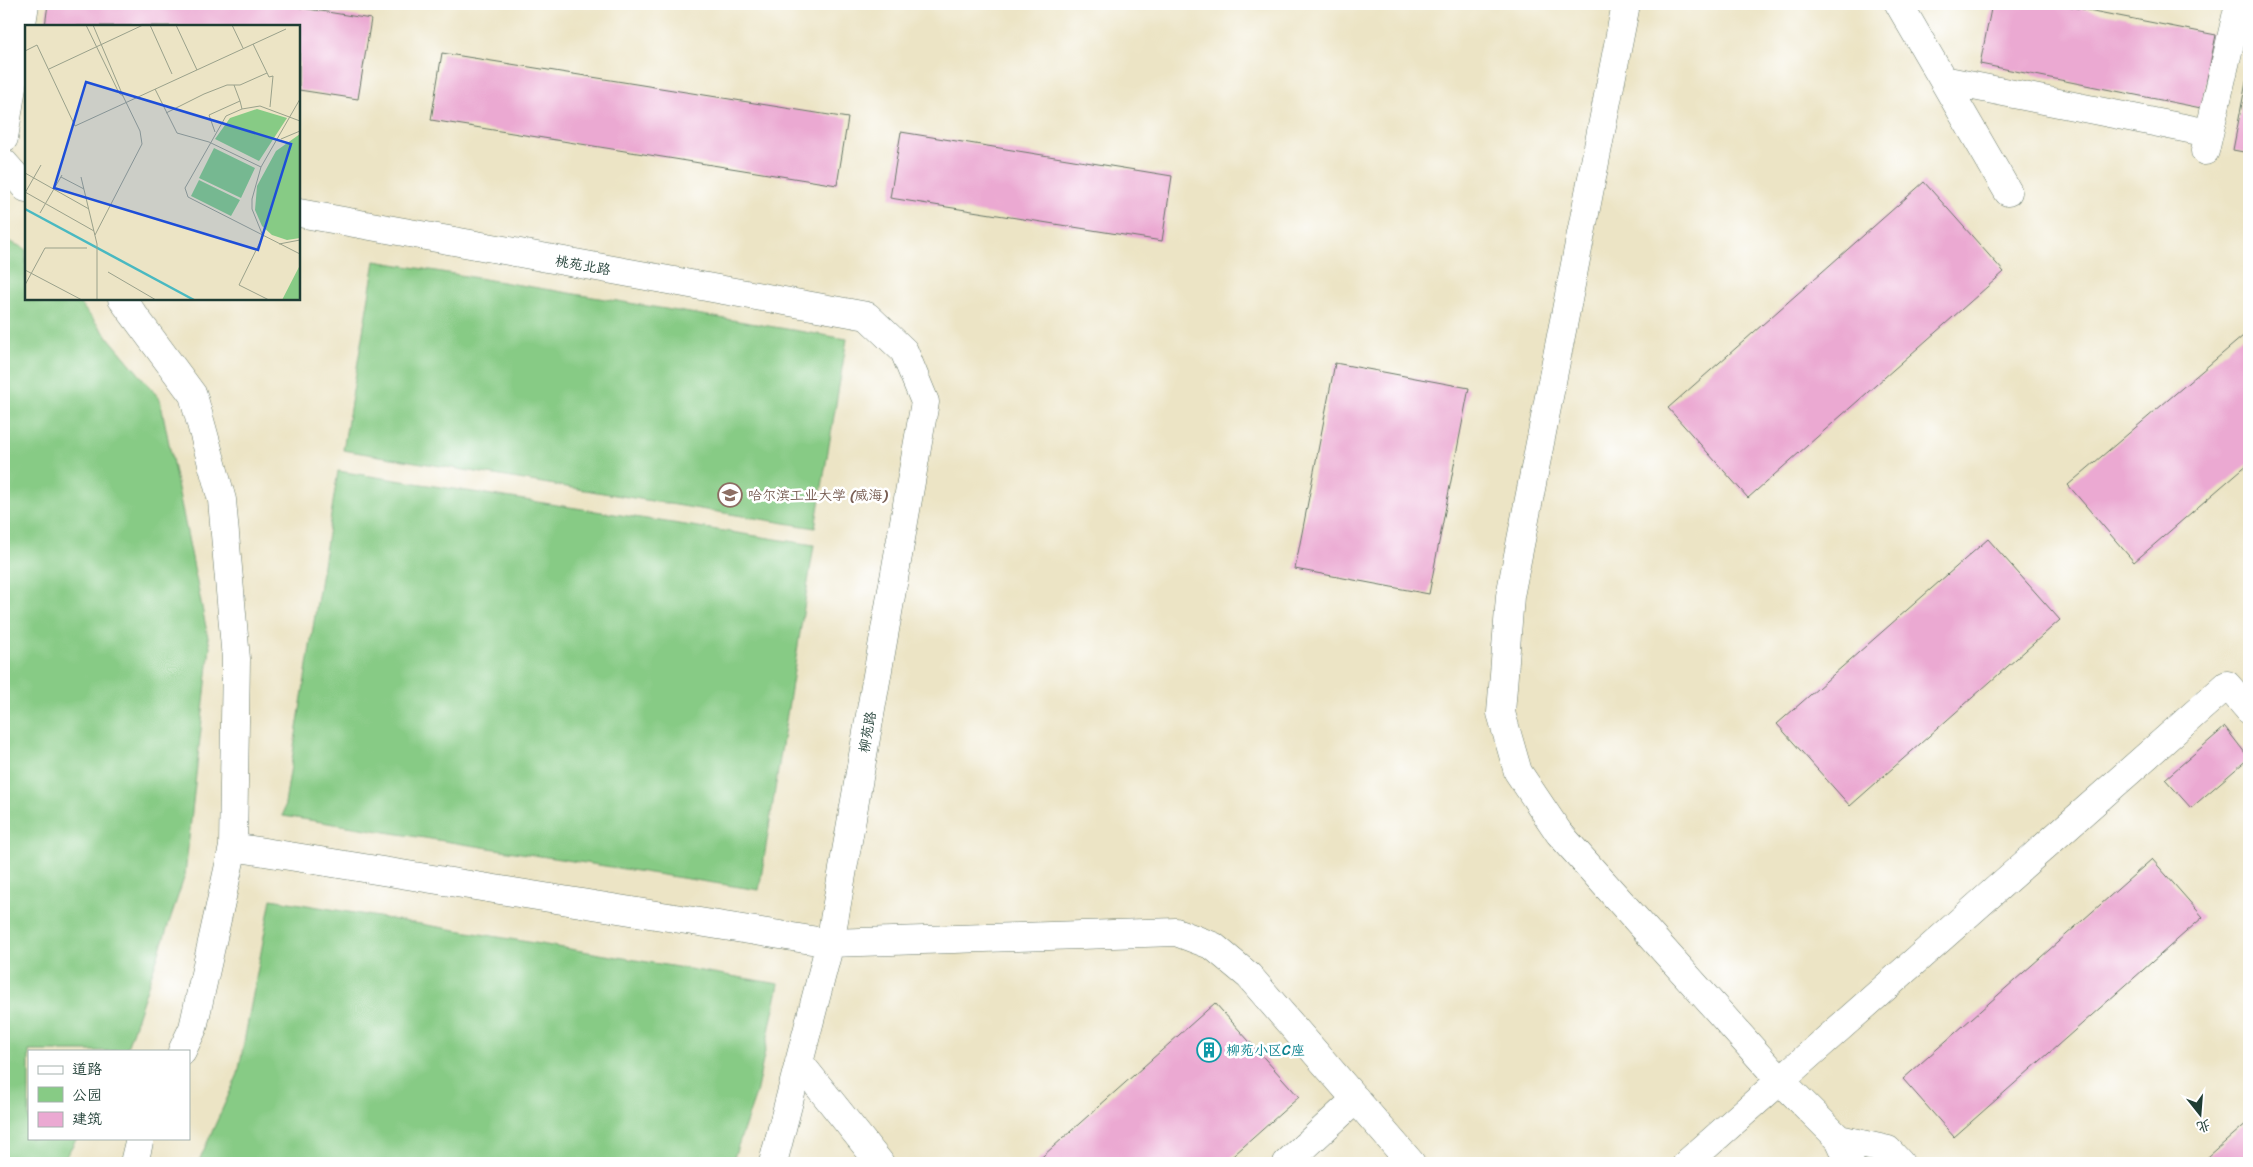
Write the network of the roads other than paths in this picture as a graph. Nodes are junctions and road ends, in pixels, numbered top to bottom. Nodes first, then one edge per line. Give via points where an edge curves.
1 (26, 4) edge
2 (1626, 4) edge
3 (1899, 4) edge
4 (2239, 4) edge
5 (1943, 80) junction
6 (4, 138) edge
7 (4, 162) edge
8 (25, 164) edge
9 (25, 187) edge
10 (2008, 192) dead end
11 (300, 213) edge
12 (123, 300) edge
13 (867, 316) joint
14 (2249, 710) edge
15 (234, 847) junction
16 (830, 943) junction
17 (182, 1050) edge
18 (799, 1062) junction
19 (1779, 1079) junction
20 (1356, 1099) junction
21 (1845, 1151) edge
22 (773, 1163) edge
23 (880, 1163) edge
24 (1287, 1163) edge
25 (1411, 1163) edge
26 (1686, 1163) edge
27 (1900, 1163) edge

1 - 6 street
2 - 19 street via 1510,596 1501,713 1518,772 1559,834
3 - 5 street
4 - 5 street via 2207,142
5 - 10 street
7 - 8 street
7 - 9 street
11 - 13 street, 桃苑北路
12 - 15 street via 193,395 222,500 236,659
13 - 16 street, 柳苑路 via 904,352 925,402
14 - 19 street via 2227,685
15 - 16 street
15 - 17 street via 192,1028
16 - 18 street, 柳苑路
16 - 20 street via 1176,932 1213,946 1249,976
18 - 22 street, 柳苑路
18 - 23 street
19 - 21 street
19 - 26 street
20 - 24 street
20 - 25 street
21 - 27 street via 1888,1150

